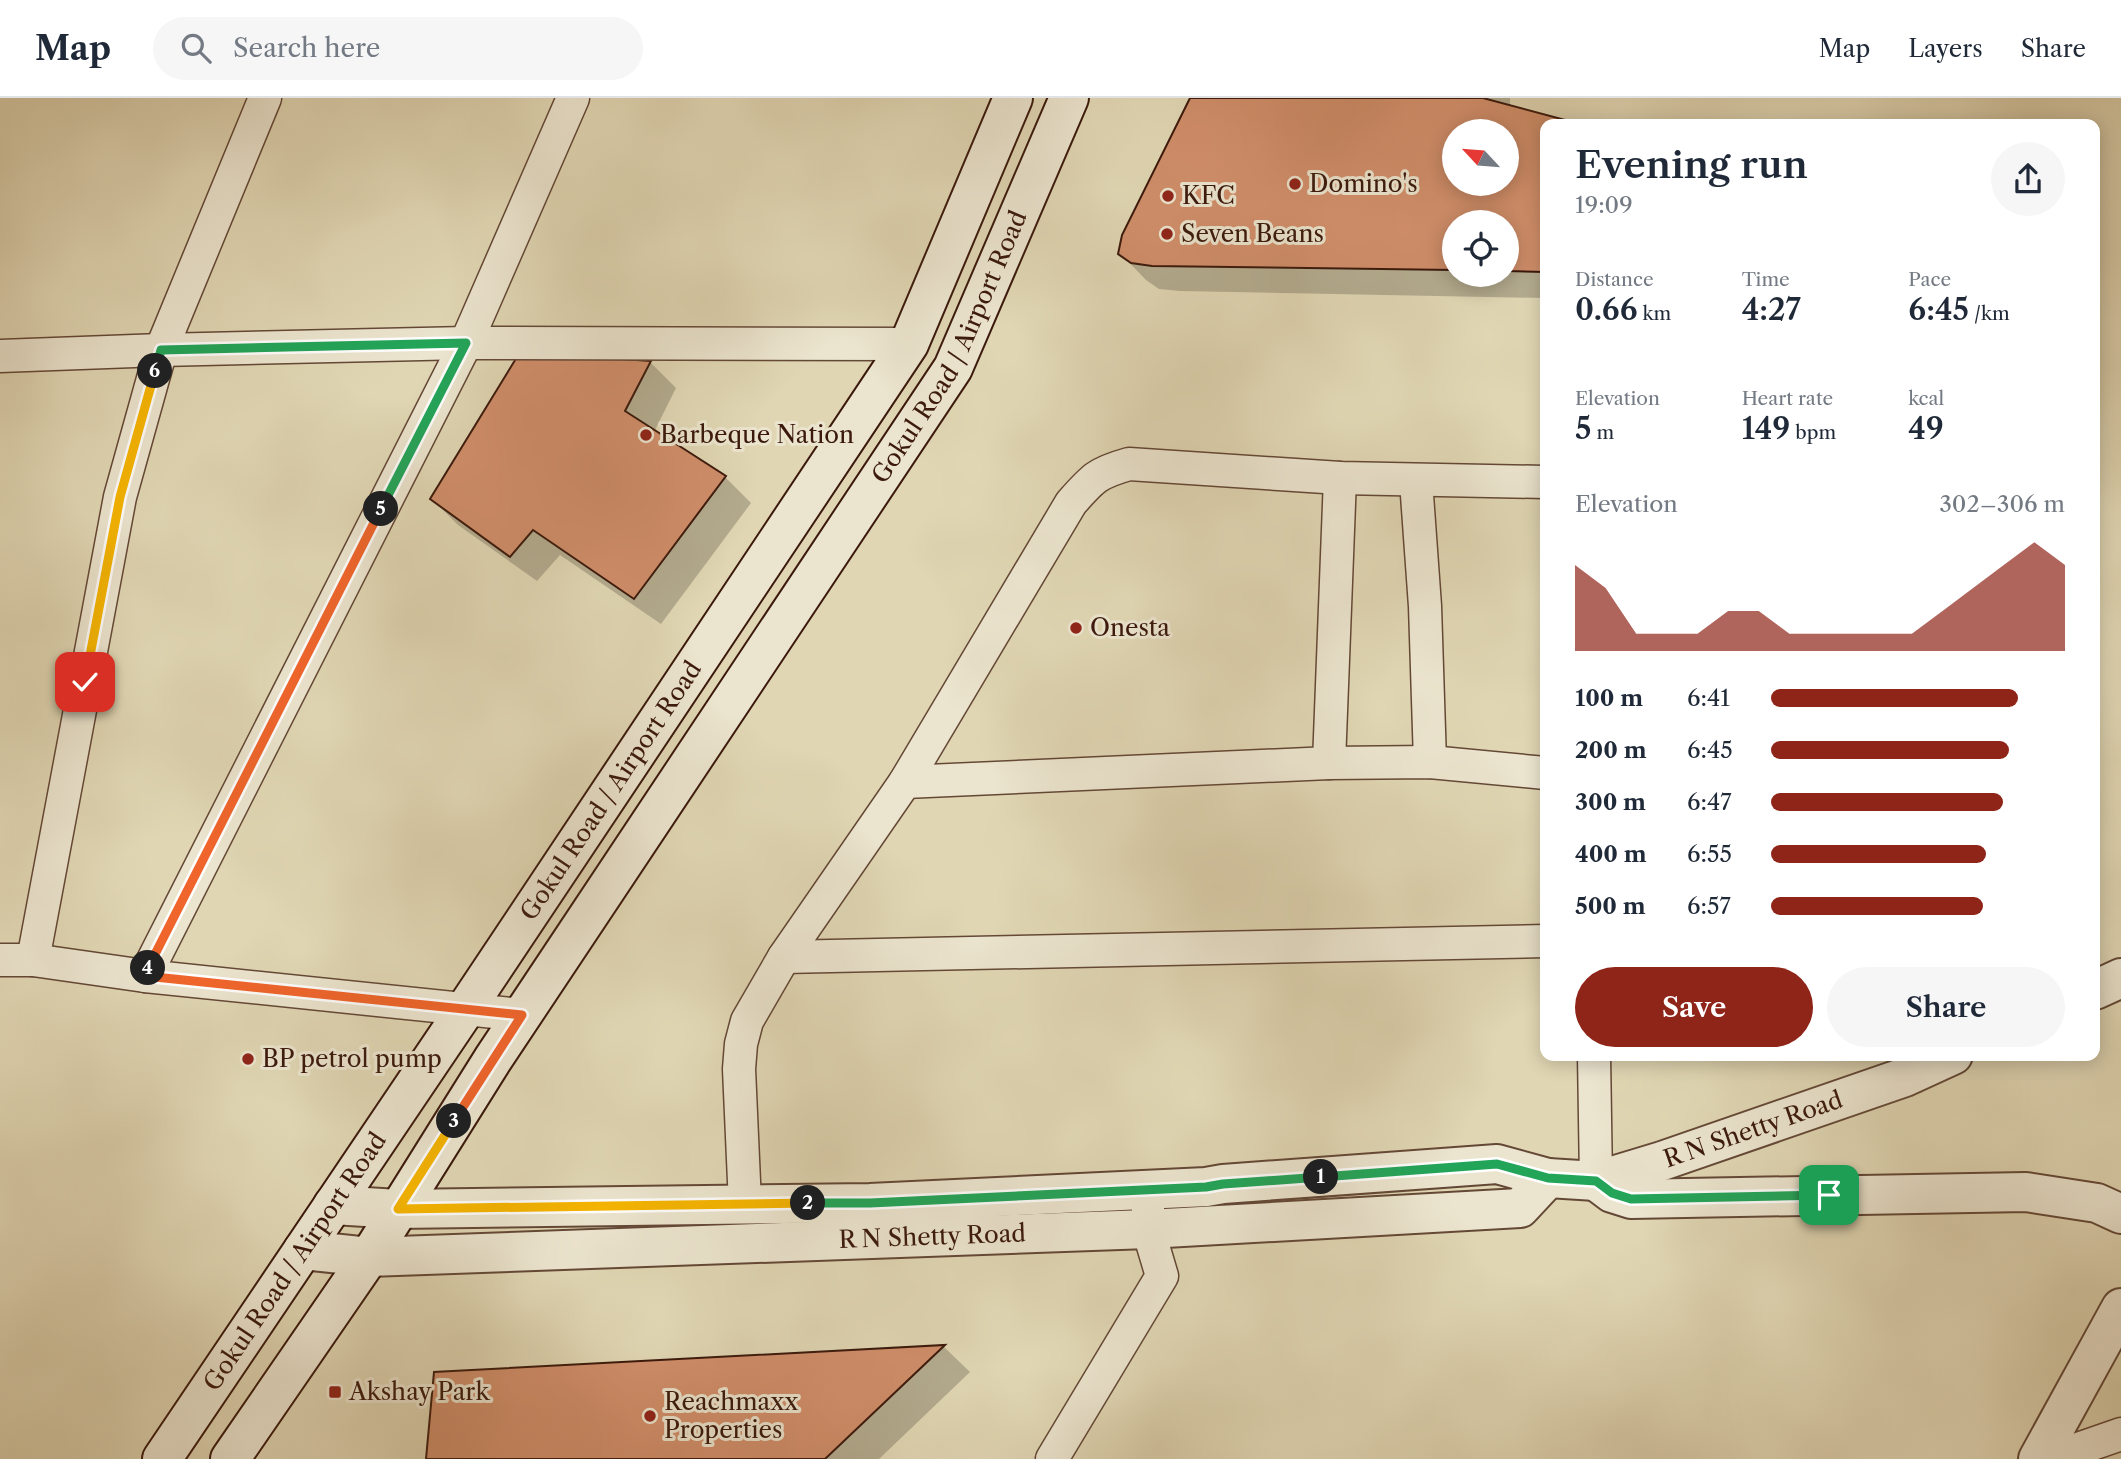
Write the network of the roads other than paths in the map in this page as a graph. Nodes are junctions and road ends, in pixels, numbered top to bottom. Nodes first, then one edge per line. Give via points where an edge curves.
1 (265, 98) edge
2 (573, 98) edge
3 (1013, 98) edge
4 (1069, 98) edge
5 (466, 343) junction
6 (909, 344) junction
7 (161, 350) junction
8 (0, 356) edge
9 (1340, 478) junction
10 (1416, 481) junction
11 (1540, 482) edge
12 (1430, 762) junction
13 (1329, 763) junction
14 (1540, 773) edge
15 (905, 782) junction
16 (1540, 941) edge
17 (784, 957) junction
18 (0, 960) edge
19 (33, 960) junction
20 (145, 976) junction
21 (2121, 978) edge
22 (2100, 988) edge
23 (465, 1010) junction
24 (522, 1015) junction
25 (1594, 1061) edge
26 (1939, 1061) edge
27 (1548, 1178) junction
28 (1596, 1181) junction
29 (1206, 1187) junction
30 (1147, 1190) junction
31 (745, 1204) junction
32 (333, 1205) junction
33 (698, 1205) junction
34 (398, 1209) junction
35 (2121, 1214) edge
36 (1207, 1226) junction
37 (1148, 1229) junction
38 (699, 1245) junction
39 (303, 1250) junction
40 (369, 1256) junction
41 (2121, 1308) edge
42 (2121, 1434) edge
43 (162, 1459) edge
44 (230, 1459) edge
45 (1052, 1459) edge
46 (2038, 1459) edge
47 (2049, 1459) edge

1 - 7 street
2 - 5 street
3 - 6 street, Gokul Road / Airport Road
4 - 24 street, Gokul Road / Airport Road via 953,368
5 - 6 street
5 - 7 street
5 - 20 street
6 - 23 street, Gokul Road / Airport Road
7 - 8 street
7 - 19 street via 120,497
9 - 10 street
9 - 13 street
9 - 15 street via 1129,464 1103,472 1071,503
10 - 11 street
10 - 12 street
12 - 13 street
12 - 14 street
13 - 15 street
15 - 17 street
16 - 17 street
17 - 31 street via 747,1021 741,1044
18 - 19 street
19 - 20 street
20 - 23 street
21 - 22 street
23 - 24 street
23 - 32 street, Gokul Road / Airport Road
24 - 34 street, Gokul Road / Airport Road
25 - 28 street
26 - 28 street, R N Shetty Road via 1892,1082
27 - 28 street, R N Shetty Road
27 - 29 street, R N Shetty Road via 1497,1164
27 - 36 street, R N Shetty Road via 1520,1209
28 - 35 street via 1631,1199 2026,1192 2097,1203
29 - 30 street, R N Shetty Road
29 - 36 street
30 - 31 street, R N Shetty Road
30 - 37 street
31 - 33 street, R N Shetty Road
32 - 34 street, R N Shetty Road
32 - 39 street, Gokul Road / Airport Road
33 - 34 street, R N Shetty Road
33 - 38 street
34 - 40 street, Gokul Road / Airport Road
36 - 37 street, R N Shetty Road
37 - 38 street, R N Shetty Road
37 - 45 street via 1162,1276
38 - 40 street, R N Shetty Road
39 - 40 street, R N Shetty Road
39 - 43 street, Gokul Road / Airport Road
40 - 44 street, Gokul Road / Airport Road
41 - 46 street
42 - 47 street

